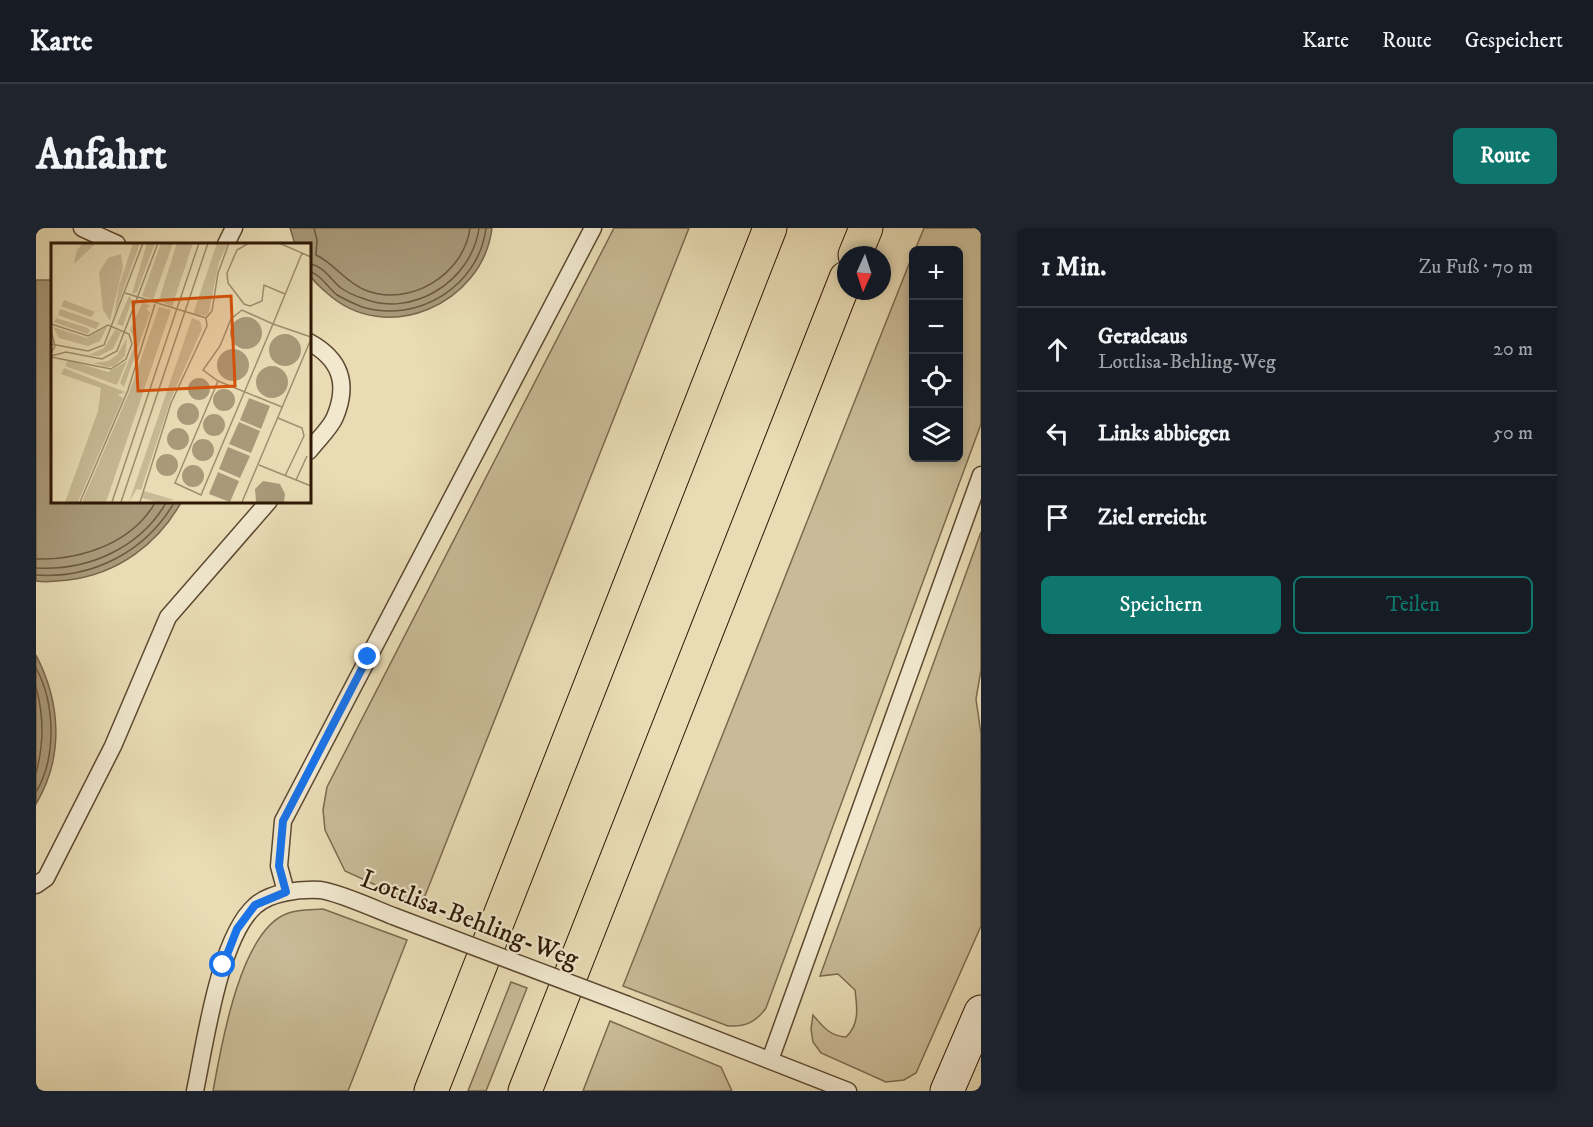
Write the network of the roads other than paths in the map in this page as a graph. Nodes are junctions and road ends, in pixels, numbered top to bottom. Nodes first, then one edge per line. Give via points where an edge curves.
1 (82, 228) edge
2 (234, 228) edge
3 (593, 228) edge
4 (770, 228) edge
5 (866, 228) edge
6 (115, 243) edge
7 (226, 243) edge
8 (859, 246) edge
9 (837, 300) edge
10 (310, 343) edge
11 (310, 450) edge
12 (981, 475) edge
13 (268, 502) edge
14 (36, 885) edge
15 (286, 892) junction
16 (981, 1012) edge
17 (770, 1060) junction
18 (195, 1091) edge
19 (431, 1091) edge
20 (525, 1091) edge
21 (848, 1091) edge
22 (947, 1091) edge

1 - 6 lane
2 - 7 lane
3 - 15 lane via 283,821 279,866
4 - 19 highway
5 - 8 highway
9 - 20 highway
10 - 11 lane via 328,352 339,371 341,397 334,419
12 - 17 lane
13 - 14 lane via 168,617 113,746 46,878
15 - 17 lane, Lottlisa-Behling-Weg, bridge via 322,890
15 - 18 lane, Lottlisa-Behling-Weg via 255,905 237,929 223,965
16 - 22 street
17 - 21 lane, Lottlisa-Behling-Weg

